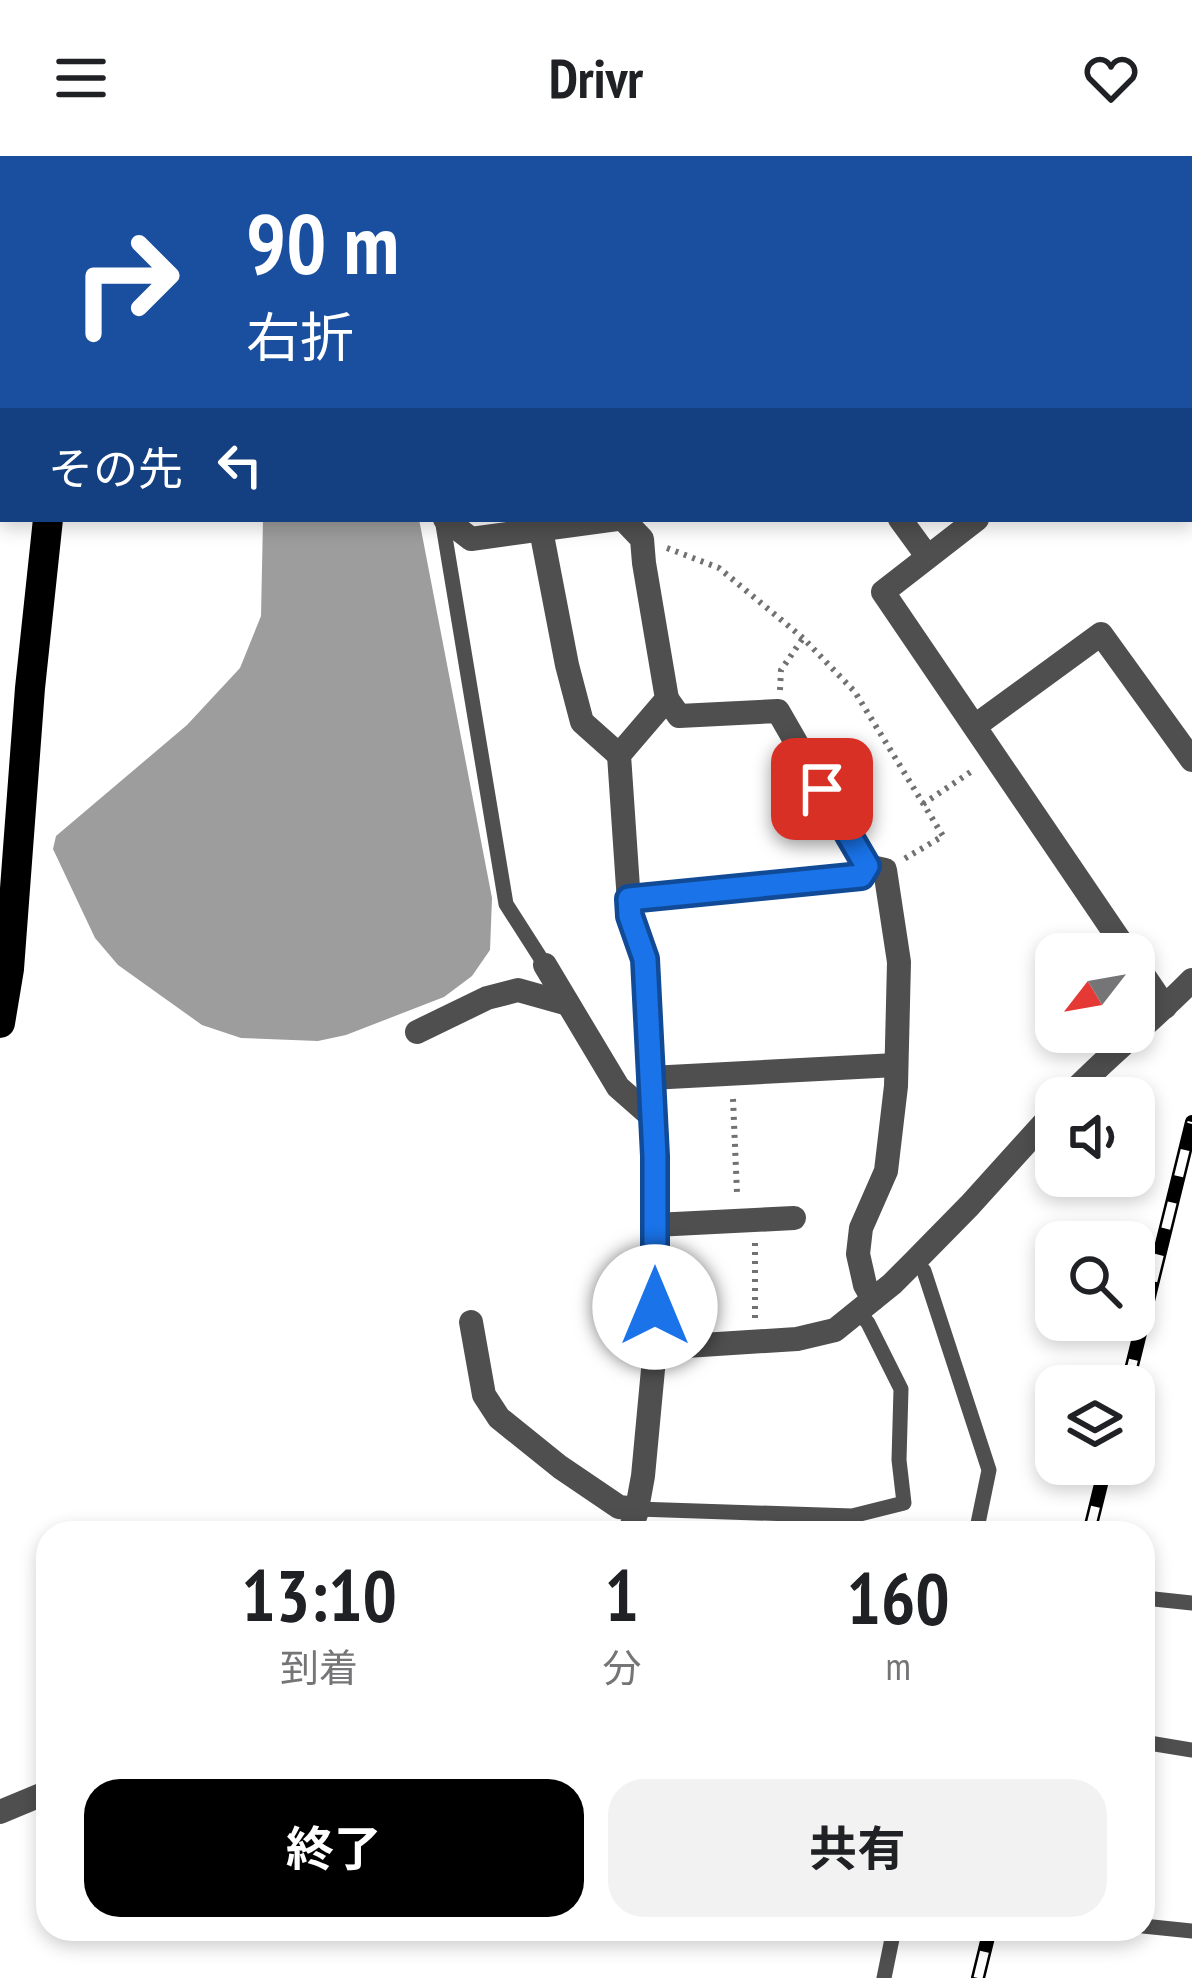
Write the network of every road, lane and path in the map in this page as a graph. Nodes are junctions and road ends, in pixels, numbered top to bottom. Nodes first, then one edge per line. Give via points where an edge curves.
1 (48, 522) edge
2 (444, 522) edge
3 (448, 522) edge
4 (599, 522) edge
5 (623, 522) edge
6 (902, 522) edge
7 (973, 522) edge
8 (542, 530) junction
9 (643, 539) junction
10 (927, 556) junction
11 (803, 638) junction
12 (667, 699) junction
13 (778, 711) junction
14 (975, 726) junction
15 (619, 755) junction
16 (995, 756) junction
17 (1192, 760) edge
18 (923, 804) junction
19 (876, 868) junction
20 (629, 899) junction
21 (1115, 933) edge
22 (545, 965) joint
23 (5, 971) edge
24 (1192, 980) edge
25 (1155, 992) edge
26 (568, 1004) junction
27 (1165, 1007) junction
28 (0, 1023) edge
29 (417, 1032) dead end
30 (896, 1065) junction
31 (731, 1074) junction
32 (1087, 1077) edge
33 (650, 1078) junction
34 (651, 1116) junction
35 (1035, 1133) edge
36 (794, 1218) dead end
37 (747, 1221) junction
38 (655, 1226) junction
39 (915, 1261) junction
40 (866, 1305) junction
41 (471, 1322) dead end
42 (756, 1341) junction
43 (655, 1348) junction
44 (633, 1521) edge
45 (978, 1521) edge
46 (1155, 1599) edge
47 (1192, 1603) edge
48 (1155, 1744) edge
49 (1192, 1750) edge
50 (36, 1797) edge
51 (0, 1812) edge
52 (1155, 1927) edge
53 (1192, 1931) edge
54 (892, 1941) edge
55 (884, 1978) edge

1 - 23 main road
2 - 22 lane via 506,904
3 - 8 street via 471,539
4 - 8 street
5 - 9 street
6 - 10 street
7 - 10 street
8 - 15 street via 582,722
9 - 11 path via 719,568
9 - 12 street
10 - 14 street via 883,592
11 - 13 path via 782,670
11 - 18 path via 855,692
12 - 13 street via 679,716
12 - 15 street
13 - 19 street
14 - 16 street
14 - 17 street via 1101,634
15 - 20 street
16 - 18 path
16 - 21 street
18 - 19 path via 943,836
19 - 20 lane via 861,876
19 - 30 street via 899,962
20 - 33 street via 645,959
22 - 26 street
23 - 28 main road
24 - 27 street
25 - 27 street
26 - 29 street via 518,990
26 - 34 street via 618,1087
27 - 32 street
30 - 31 street
30 - 40 street via 886,1172 861,1228
31 - 33 street
31 - 37 path
33 - 34 street
34 - 38 street
35 - 39 street
36 - 37 street
37 - 38 street
37 - 42 path
38 - 43 street
39 - 40 street
39 - 45 lane via 989,1470
40 - 42 street via 835,1330
40 - 44 lane via 901,1389 904,1503 852,1516
41 - 44 street via 484,1395 499,1418
42 - 43 street
43 - 44 street
46 - 47 lane
48 - 49 lane
50 - 51 street
52 - 53 lane
54 - 55 lane

